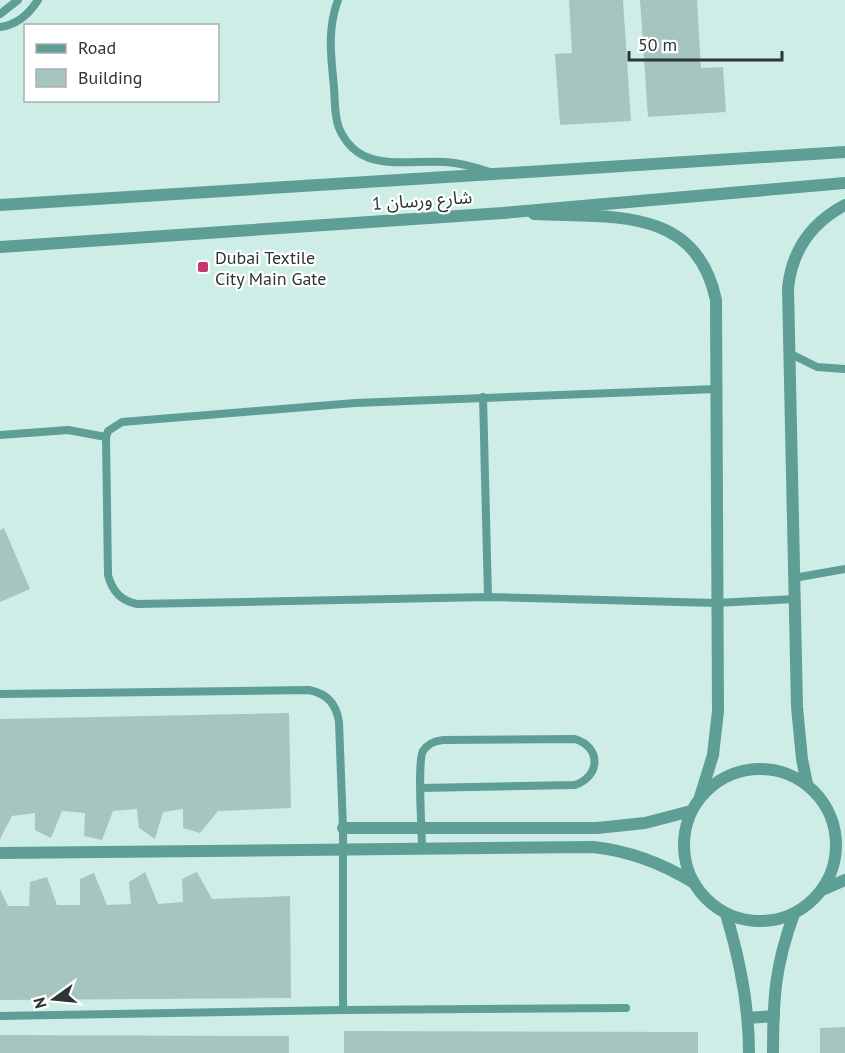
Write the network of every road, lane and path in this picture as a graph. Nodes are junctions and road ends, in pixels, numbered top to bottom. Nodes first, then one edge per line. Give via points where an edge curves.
1 (18, 0) edge
2 (38, 0) edge
3 (338, 0) edge
4 (0, 14) edge
5 (0, 27) edge
6 (845, 152) edge
7 (496, 174) junction
8 (845, 183) edge
9 (0, 205) edge
10 (845, 205) edge
11 (503, 213) junction
12 (0, 247) edge
13 (789, 353) junction
14 (845, 369) edge
15 (716, 389) junction
16 (483, 397) junction
17 (0, 435) edge
18 (106, 437) junction
19 (845, 569) edge
20 (794, 578) junction
21 (488, 597) junction
22 (794, 599) junction
23 (716, 603) junction
24 (0, 694) edge
25 (807, 784) junction
26 (421, 788) junction
27 (700, 797) junction
28 (826, 806) junction
29 (691, 811) junction
30 (845, 823) edge
31 (343, 828) junction
32 (422, 828) junction
33 (422, 849) junction
34 (343, 850) junction
35 (0, 853) edge
36 (845, 880) edge
37 (694, 883) junction
38 (822, 891) junction
39 (726, 914) junction
40 (794, 914) junction
41 (626, 1008) dead end
42 (343, 1010) junction
43 (0, 1016) edge
44 (774, 1016) junction
45 (748, 1018) junction
46 (750, 1053) edge
47 (773, 1053) edge

1 - 4 lane
2 - 5 lane via 21,19
3 - 7 lane via 330,31 336,111 341,132 353,148 376,161 444,162
6 - 7 street, شارع ورسان 1
7 - 9 street, شارع ورسان 1
8 - 11 street, شارع ورسان 1
10 - 13 street via 819,222 794,259 788,288
11 - 12 street, شارع ورسان 1
11 - 15 street via 650,223 682,239 705,266 712,282 716,300
13 - 14 lane via 817,367
13 - 20 street
15 - 16 lane
15 - 23 street
16 - 18 lane via 122,422 108,431
16 - 21 lane
17 - 18 lane via 68,430
18 - 21 lane via 108,575 114,591 129,602
19 - 20 lane
20 - 22 street
21 - 23 lane
22 - 23 lane
22 - 25 street via 798,724
23 - 27 street via 717,733
24 - 31 lane via 318,692 327,696 338,712
25 - 27 street via 790,774 751,768 714,783
25 - 28 street
26 - 26 lane via 421,758 436,741 575,739 588,745 594,758 588,779 575,785
26 - 32 lane
27 - 29 street
28 - 30 street
28 - 38 street via 836,840 833,867
29 - 32 street via 621,826
29 - 37 street via 683,847
31 - 32 street
31 - 34 lane
32 - 33 lane
33 - 34 street
33 - 37 street via 614,849 656,862
34 - 35 street
34 - 42 lane
36 - 38 street
37 - 39 street via 708,901
38 - 40 street
39 - 40 street via 760,922
39 - 45 street via 740,965
40 - 44 street via 779,961
41 - 42 lane
42 - 43 lane
44 - 45 street
44 - 47 street
45 - 46 street

